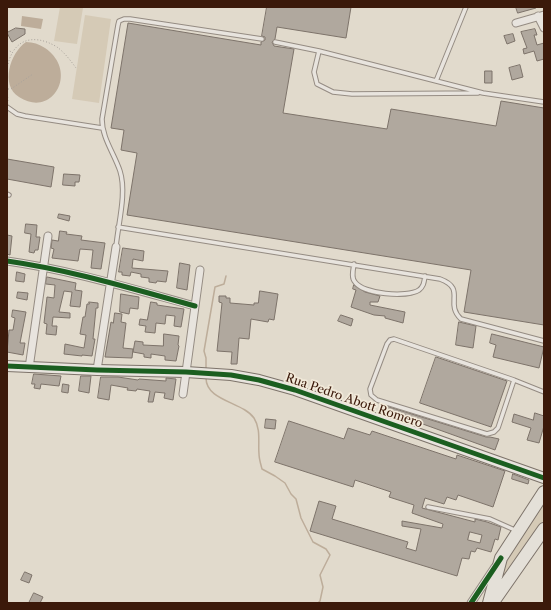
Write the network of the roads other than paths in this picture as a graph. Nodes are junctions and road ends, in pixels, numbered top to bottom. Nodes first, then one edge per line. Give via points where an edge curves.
1 (466, 7) edge
2 (541, 16) edge
3 (516, 23) dead end
4 (544, 28) edge
5 (262, 39) dead end
6 (275, 42) dead end
7 (319, 51) junction
8 (436, 81) junction
9 (483, 93) junction
10 (544, 102) edge
11 (8, 108) edge
12 (102, 128) junction
13 (118, 226) junction
14 (48, 236) dead end
15 (116, 247) joint
16 (7, 261) edge
17 (354, 264) junction
18 (43, 266) junction
19 (200, 270) dead end
20 (426, 276) junction
21 (111, 283) junction
22 (195, 306) junction
23 (544, 341) edge
24 (7, 366) edge
25 (30, 368) junction
26 (97, 370) junction
27 (186, 372) junction
28 (514, 380) junction
29 (544, 392) edge
30 (183, 394) dead end
31 (544, 478) edge
32 (544, 492) edge
33 (428, 507) dead end
34 (544, 529) edge
35 (518, 532) junction
36 (544, 538) edge
37 (501, 558) junction
38 (471, 603) edge
39 (489, 603) edge
40 (492, 603) edge
41 (502, 603) edge

1 - 8 lane
2 - 3 street
2 - 4 street
5 - 12 lane via 124,18 118,25
6 - 7 lane
7 - 8 lane
7 - 9 lane via 314,72 317,84 333,92
8 - 9 lane
9 - 10 lane
11 - 12 lane via 25,116
12 - 13 lane via 122,182
13 - 15 lane
13 - 17 lane
14 - 18 street
15 - 21 street
16 - 18 street
17 - 20 lane
17 - 20 lane via 352,278 355,283 390,295 408,294 418,290 423,286
18 - 21 street
18 - 25 street
19 - 22 street
20 - 23 lane via 448,282 454,288 453,307 455,314 461,319
21 - 22 street
21 - 26 street
22 - 27 street
24 - 25 street, Rua Pedro Abott Romero
25 - 26 street, Rua Pedro Abott Romero
26 - 27 street, Rua Pedro Abott Romero
27 - 30 street
27 - 31 street, Rua Pedro Abott Romero via 231,375 295,390
28 - 28 lane via 390,340 370,389 378,400 487,434 498,428
28 - 29 lane
32 - 35 highway
33 - 35 lane via 490,519
34 - 40 highway
35 - 37 highway
36 - 41 highway
37 - 38 street
37 - 39 highway

